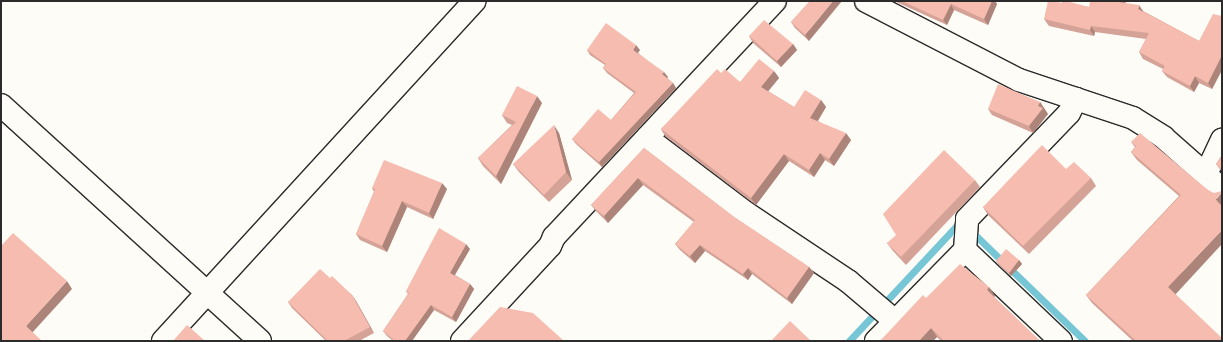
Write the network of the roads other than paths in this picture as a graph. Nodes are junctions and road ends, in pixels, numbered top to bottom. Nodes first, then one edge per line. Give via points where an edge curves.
1 (475, 1) edge
2 (775, 1) edge
3 (866, 1) edge
4 (1076, 99) junction
5 (1, 105) edge
6 (647, 138) junction
7 (1222, 139) edge
8 (1206, 174) junction
9 (1222, 189) edge
10 (966, 235) junction
11 (208, 292) junction
12 (885, 313) junction
13 (163, 341) edge
14 (260, 341) edge
15 (462, 341) edge
16 (876, 341) edge
17 (1061, 341) edge

1 - 11 street
2 - 6 street
3 - 4 street via 1004,73
4 - 8 street via 1132,118 1163,137
4 - 10 street via 1069,113
5 - 11 street
6 - 12 street via 746,213 848,281
6 - 15 street via 554,237 550,246
7 - 8 street
8 - 9 street
10 - 12 street
10 - 17 street
11 - 13 street
11 - 14 street
12 - 16 street

